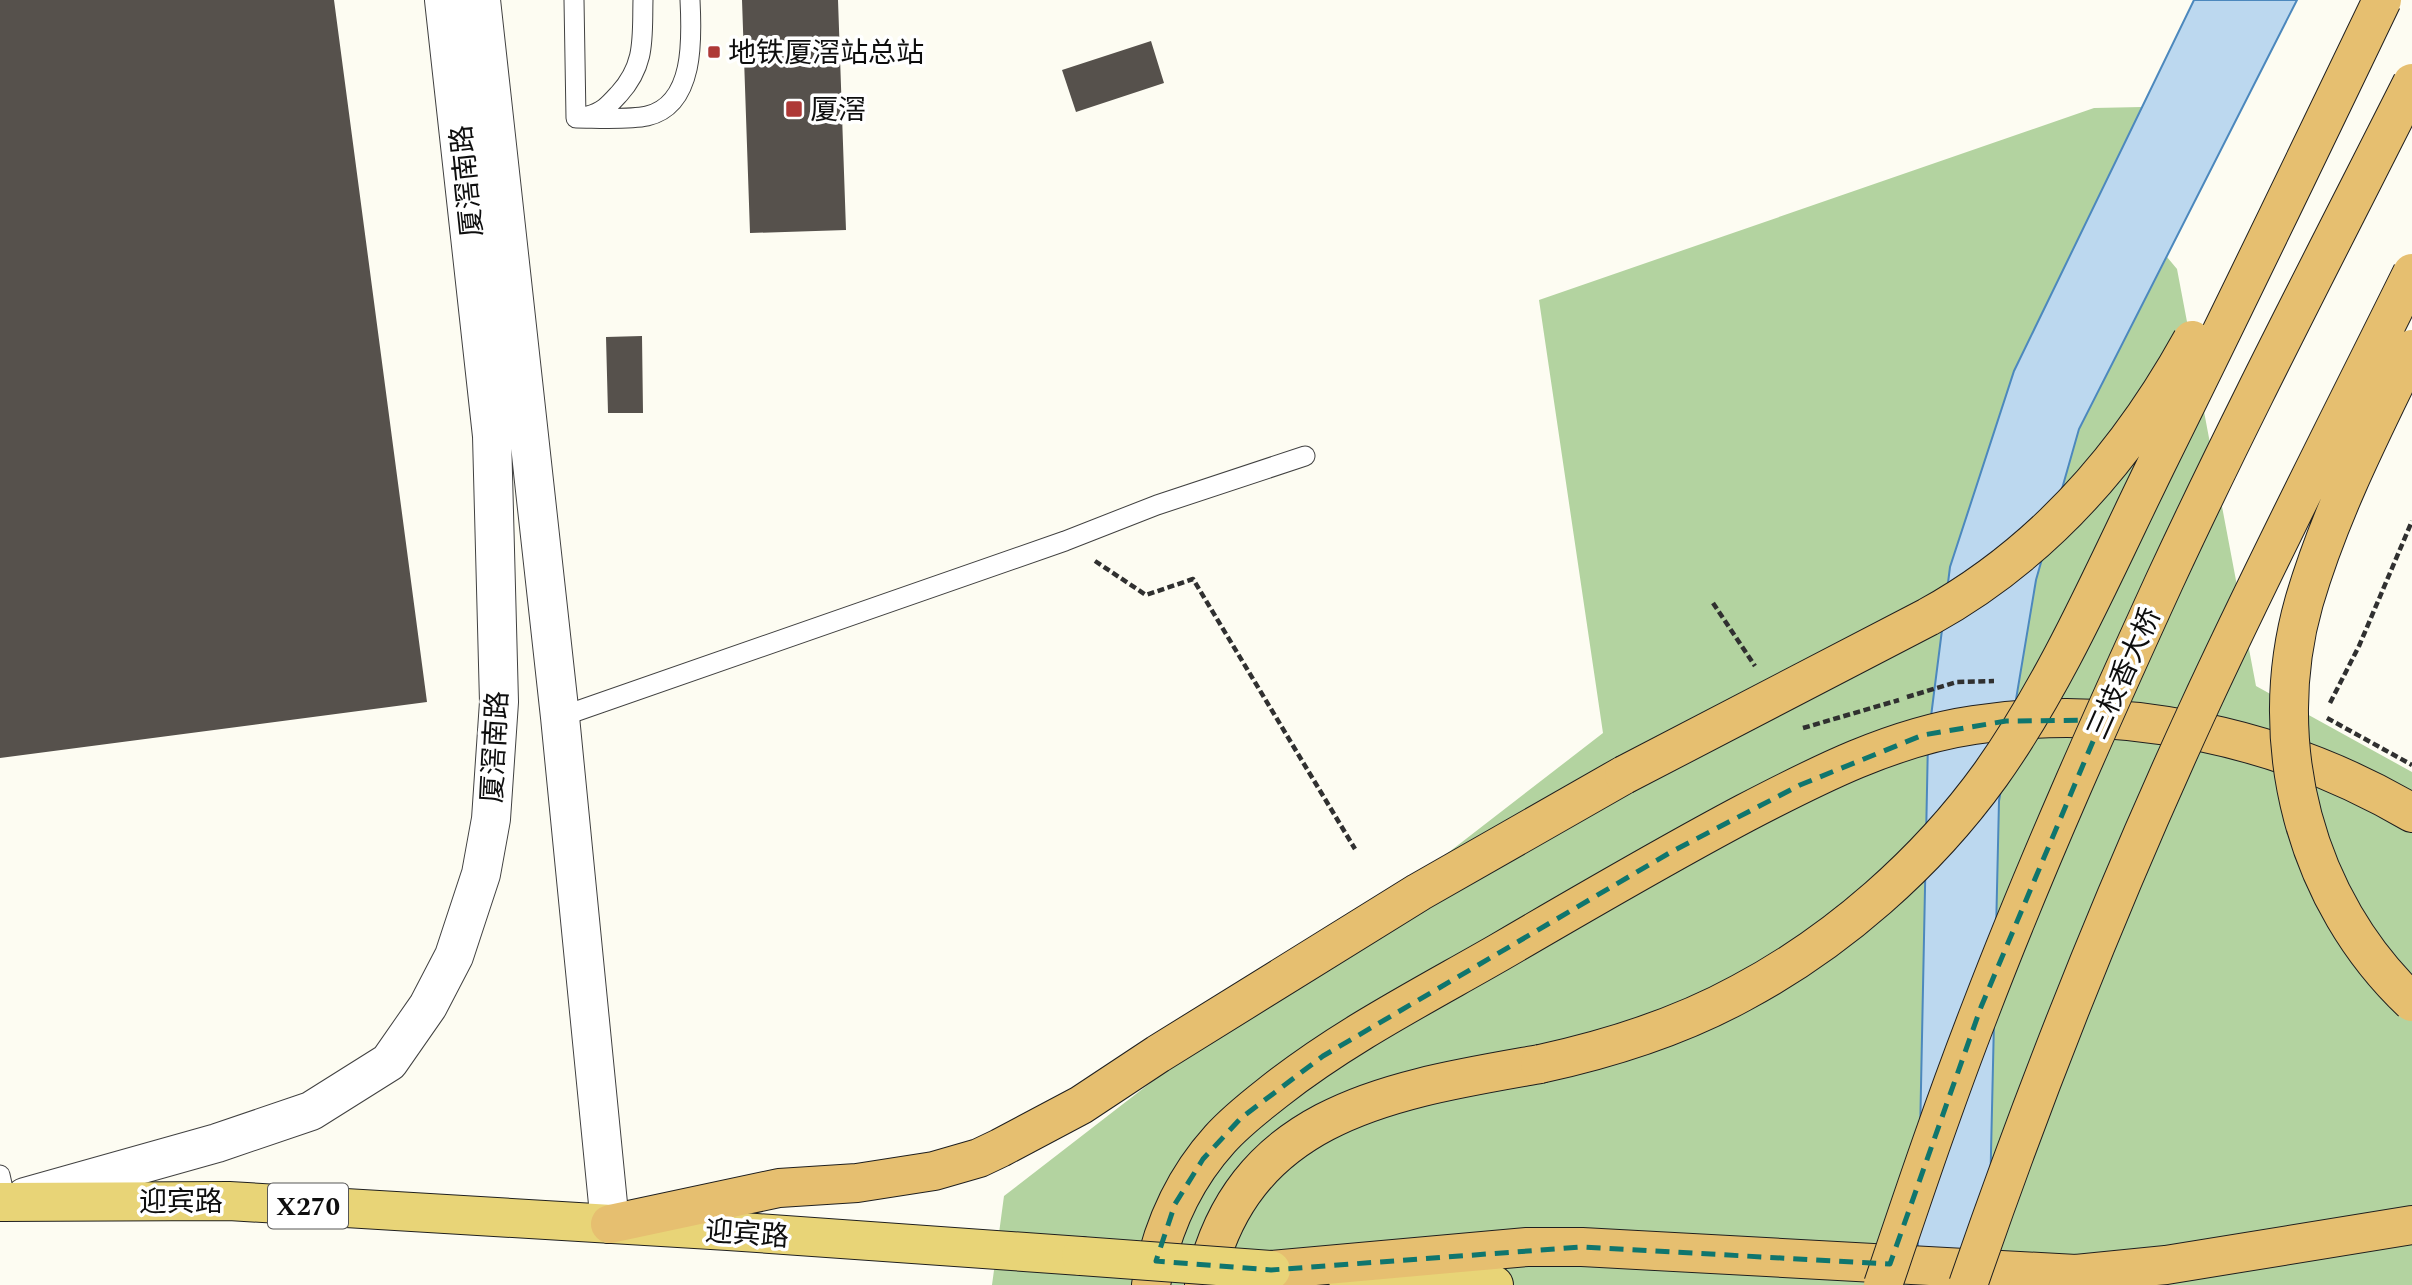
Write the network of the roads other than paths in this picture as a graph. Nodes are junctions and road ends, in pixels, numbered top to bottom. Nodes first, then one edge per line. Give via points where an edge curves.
1 (444, 0) edge
2 (481, 0) edge
3 (574, 0) edge
4 (643, 0) edge
5 (690, 0) edge
6 (2379, 0) edge
7 (2412, 83) edge
8 (576, 118) junction
9 (2412, 272) edge
10 (2412, 349) edge
11 (1305, 456) dead end
12 (560, 717) junction
13 (2412, 813) edge
14 (2412, 1002) edge
15 (2, 1193) edge
16 (610, 1224) junction
17 (2412, 1225) edge
18 (1271, 1270) junction
19 (1151, 1285) edge
20 (1204, 1285) edge
21 (1494, 1285) edge
22 (1883, 1285) edge
23 (1968, 1285) edge

1 - 15 street, 厦滘南路 via 492,436 499,702 491,819 483,863 454,957 428,1006 389,1062 311,1111 217,1143
2 - 12 street, 厦滘南路
3 - 8 lane
4 - 8 lane via 642,53 631,81 602,113
5 - 8 lane via 692,44 678,97 647,116
6 - 16 highway, bridge via 2166,385 2123,448 2078,501 2019,555 1952,604 1624,775 1419,892 1082,1105 979,1158 934,1171 857,1183 779,1188
6 - 20 highway, bridge via 2078,624 2018,732 1973,798 1921,855 1809,951 1743,993 1680,1022 1591,1052 1397,1092 1315,1128 1271,1160 1237,1201 1212,1255
7 - 22 highway, 三枝香大桥, bridge via 2250,404 2076,779 1977,1019
9 - 23 highway, bridge via 2209,688 2143,834 2064,1023
10 - 14 highway, bridge via 2321,547 2298,631 2290,710 2297,794 2317,864 2366,950
11 - 12 lane
12 - 16 street, 厦滘南路
13 - 19 highway via 2306,762 2214,733 2129,722 2006,721 1948,729 1880,749 1671,852 1292,1077 1241,1118 1203,1159 1164,1230
15 - 16 main road, 迎宾路 / X270 via 229,1201
16 - 18 main road, 迎宾路 / X270, bridge
17 - 18 highway, bridge via 2106,1272 1527,1247
18 - 21 main road, 迎宾路 / X270

